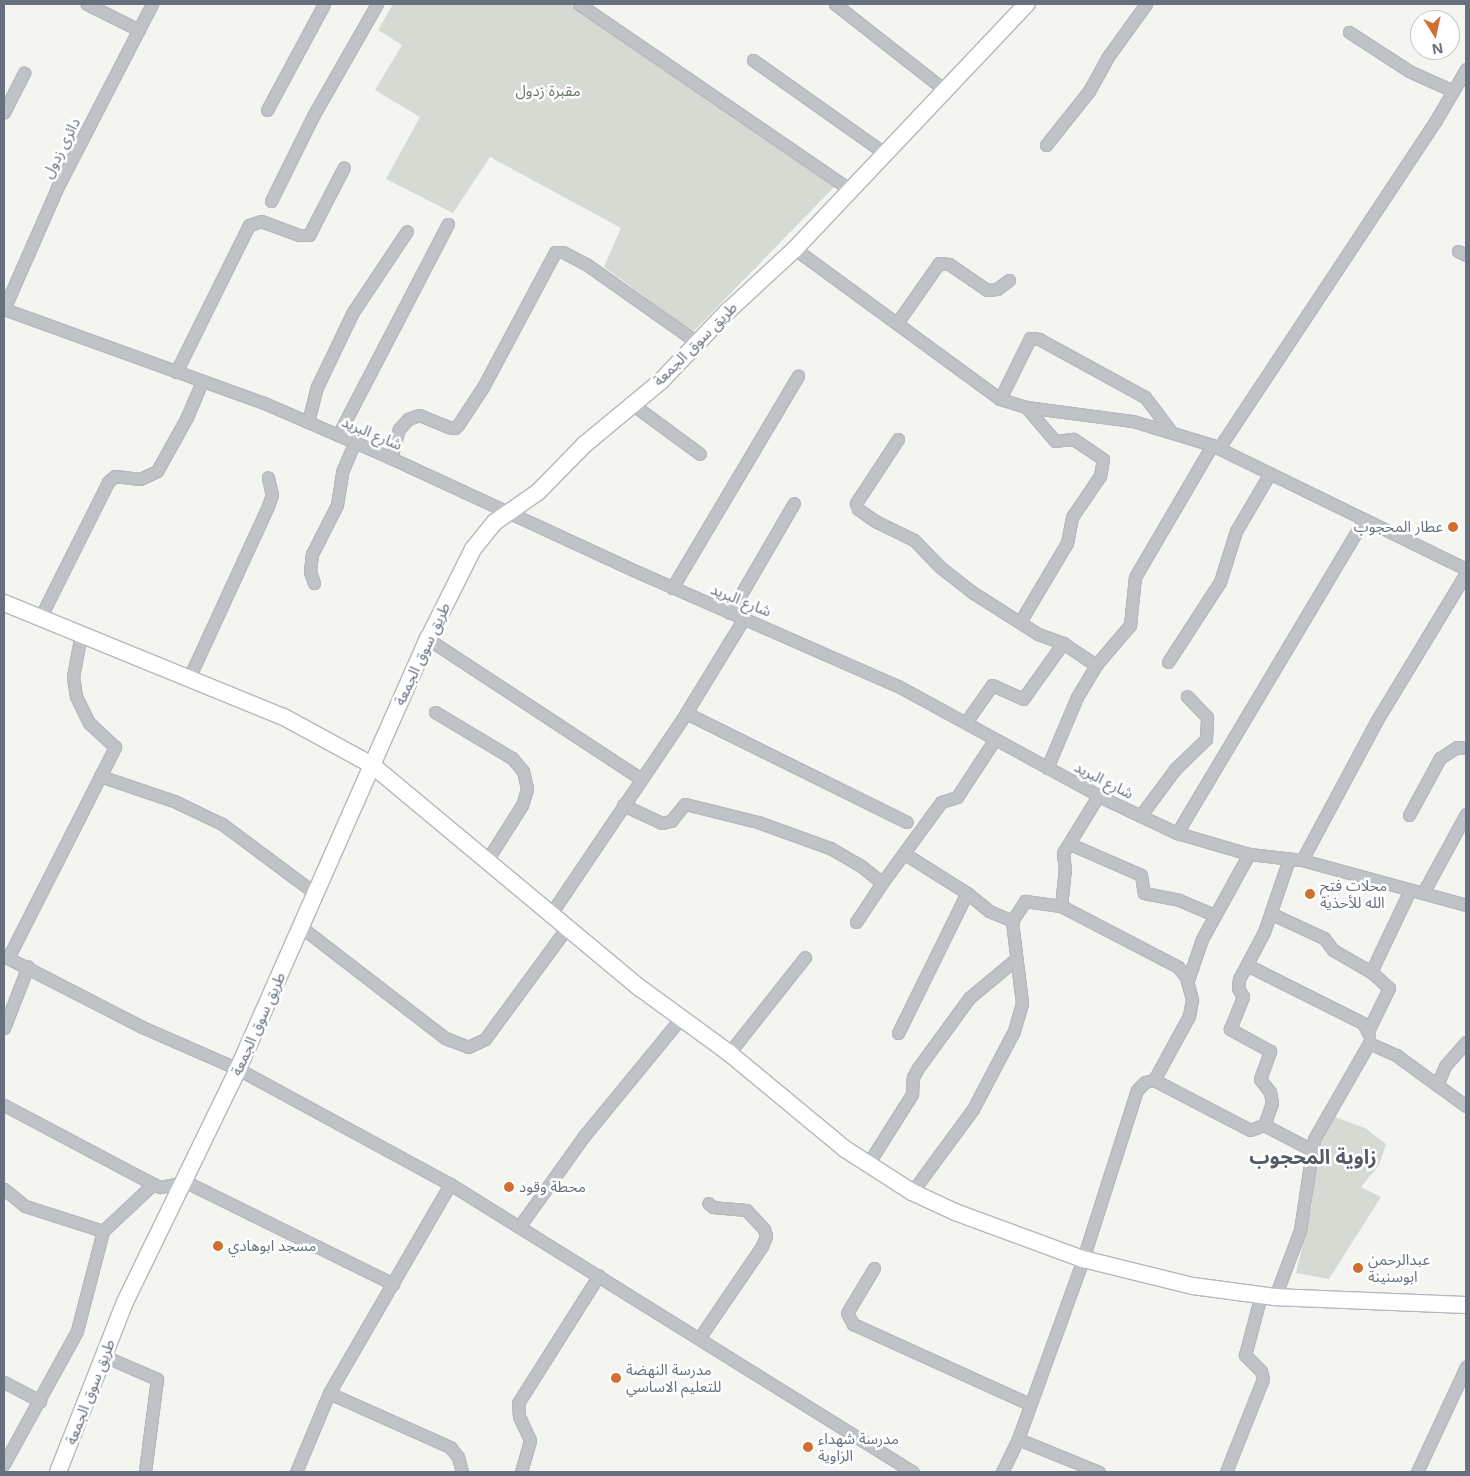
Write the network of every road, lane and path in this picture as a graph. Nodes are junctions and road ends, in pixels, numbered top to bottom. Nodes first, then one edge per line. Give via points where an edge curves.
1 (87, 4) edge
2 (152, 4) edge
3 (324, 4) edge
4 (377, 4) edge
5 (579, 4) edge
6 (835, 4) edge
7 (1027, 4) edge
8 (1146, 4) edge
9 (139, 30) junction
10 (1349, 32) dead end
11 (753, 60) dead end
12 (1466, 69) edge
13 (24, 73) dead end
14 (946, 91) junction
15 (1454, 91) junction
16 (267, 110) dead end
17 (4, 112) edge
18 (1046, 145) dead end
19 (883, 152) junction
20 (344, 167) dead end
21 (850, 189) junction
22 (271, 200) dead end
23 (448, 224) dead end
24 (407, 231) dead end
25 (795, 249) junction
26 (1009, 280) dead end
27 (4, 309) edge
28 (897, 323) junction
29 (698, 343) junction
30 (176, 372) junction
31 (798, 376) dead end
32 (202, 381) junction
33 (1000, 399) junction
34 (632, 404) junction
35 (1026, 407) junction
36 (308, 422) junction
37 (1170, 430) junction
38 (338, 436) junction
39 (898, 439) dead end
40 (355, 442) junction
41 (1216, 446) junction
42 (700, 454) dead end
43 (391, 458) junction
44 (1270, 473) junction
45 (268, 477) dead end
46 (794, 503) dead end
47 (510, 512) junction
48 (1364, 519) junction
49 (1466, 569) edge
50 (1466, 573) edge
51 (314, 583) dead end
52 (672, 588) junction
53 (4, 603) edge
54 (730, 613) junction
55 (41, 616) junction
56 (744, 618) junction
57 (1020, 622) junction
58 (81, 634) junction
59 (428, 639) junction
60 (1063, 642) junction
61 (1168, 662) dead end
62 (1096, 665) junction
63 (190, 678) junction
64 (1187, 696) dead end
65 (435, 712) dead end
66 (686, 713) junction
67 (966, 722) junction
68 (995, 739) junction
69 (1466, 748) edge
70 (372, 765) junction
71 (1047, 768) junction
72 (100, 776) junction
73 (640, 778) junction
74 (1098, 796) junction
75 (623, 805) junction
76 (1466, 814) edge
77 (1141, 815) junction
78 (1409, 815) dead end
79 (907, 822) dead end
80 (1177, 833) junction
81 (1070, 844) junction
82 (905, 854) junction
83 (1249, 854) junction
84 (1289, 859) junction
85 (1302, 860) junction
86 (486, 862) junction
87 (882, 883) junction
88 (1410, 890) junction
89 (967, 892) junction
90 (1423, 893) junction
91 (316, 894) junction
92 (1466, 905) edge
93 (1061, 906) junction
94 (552, 912) junction
95 (1272, 914) junction
96 (1215, 915) junction
97 (1012, 921) junction
98 (856, 922) dead end
99 (568, 926) junction
100 (301, 927) junction
101 (6, 957) edge
102 (805, 957) dead end
103 (1016, 959) junction
104 (1247, 965) junction
105 (28, 966) junction
106 (1371, 972) junction
107 (1188, 980) junction
108 (680, 1019) junction
109 (4, 1028) edge
110 (1368, 1031) junction
111 (898, 1032) dead end
112 (1372, 1042) junction
113 (1466, 1042) edge
114 (729, 1053) junction
115 (238, 1070) junction
116 (1154, 1080) junction
117 (1437, 1085) junction
118 (4, 1105) edge
119 (1466, 1106) edge
120 (1264, 1125) junction
121 (1312, 1150) junction
122 (868, 1164) junction
123 (186, 1182) junction
124 (153, 1184) junction
125 (450, 1184) junction
126 (4, 1189) edge
127 (912, 1192) junction
128 (708, 1203) dead end
129 (519, 1227) junction
130 (103, 1231) junction
131 (1083, 1259) junction
132 (874, 1268) dead end
133 (598, 1275) junction
134 (393, 1284) junction
135 (1268, 1296) junction
136 (1466, 1305) edge
137 (700, 1337) junction
138 (104, 1356) junction
139 (1466, 1366) edge
140 (4, 1382) edge
141 (329, 1393) junction
142 (40, 1401) junction
143 (1029, 1404) junction
144 (1018, 1439) junction
145 (4, 1464) edge
146 (58, 1472) edge
147 (145, 1472) edge
148 (296, 1472) edge
149 (462, 1472) edge
150 (521, 1472) edge
151 (913, 1472) edge
152 (1002, 1472) edge
153 (1099, 1472) edge
154 (1226, 1472) edge
155 (1417, 1472) edge

1 - 9 street
2 - 9 street, دائرى زدول
3 - 16 street
4 - 22 street
5 - 21 street
6 - 14 street
7 - 14 street, طريق سوق الجمعة
8 - 18 street via 1107,58 1090,91
9 - 27 street, دائرى زدول via 57,188
10 - 15 street via 1409,71
11 - 19 street
12 - 15 street
13 - 17 street
14 - 19 street, طريق سوق الجمعة
15 - 41 street
19 - 21 street, طريق سوق الجمعة
20 - 30 street via 309,235 298,235 261,221 249,225
21 - 25 street, طريق سوق الجمعة
23 - 38 street
24 - 36 street via 353,312 317,387
25 - 28 street
25 - 29 street, طريق سوق الجمعة
26 - 28 street via 997,289 987,290 949,264 939,263
27 - 30 street, شارع البريد
28 - 33 street
29 - 34 street, طريق سوق الجمعة via 661,381
29 - 43 street via 586,264 563,252 555,252 483,387 458,425 448,427 419,415 408,418 399,429
30 - 32 street, شارع البريد
31 - 52 street
32 - 36 street, شارع البريد
32 - 55 street via 187,417 157,471 140,479 115,476 108,482
33 - 35 street
33 - 37 street via 1030,338 1039,339 1145,397
34 - 42 street
34 - 47 street, طريق سوق الجمعة via 553,474 538,492
35 - 37 street via 1100,415
35 - 57 street via 1055,441 1073,440 1103,459 1100,476 1072,517 1067,543
36 - 38 street, شارع البريد
37 - 41 street
38 - 40 street, شارع البريد
39 - 57 street via 856,503 858,509 874,521 914,540 940,568
40 - 43 street, شارع البريد
40 - 51 street via 342,472 333,516 312,554 310,572
41 - 44 street
41 - 62 street via 1135,577 1130,625
43 - 47 street, شارع البريد
44 - 48 street
44 - 61 street via 1236,531 1220,582
45 - 63 street via 272,495 268,506
46 - 54 street
47 - 52 street, شارع البريد
47 - 59 street, طريق سوق الجمعة via 496,522 473,549
48 - 49 street
48 - 80 street
50 - 85 street via 1376,720
52 - 54 street, شارع البريد
53 - 55 street
54 - 56 street, شارع البريد
55 - 58 street
56 - 66 street
56 - 67 street, شارع البريد via 898,686
57 - 60 street via 1038,634
58 - 63 street
58 - 72 street via 73,677 76,696 89,723 114,744
59 - 70 street, طريق سوق الجمعة
59 - 73 street
60 - 62 street
60 - 67 street via 1023,699 992,685
62 - 71 street via 1077,697
63 - 70 street via 314,731
64 - 77 street via 1207,717 1206,739 1175,769
65 - 86 street via 512,758 523,771 526,789 522,804
66 - 73 street
66 - 79 street
67 - 68 street, شارع البريد
68 - 71 street, شارع البريد
68 - 82 street via 957,797 941,802
69 - 78 street via 1457,747 1440,758
70 - 86 street
70 - 91 street, طريق سوق الجمعة
71 - 74 street, شارع البريد
72 - 91 street via 174,801 222,824
72 - 101 street
73 - 75 street
74 - 77 street, شارع البريد
74 - 81 street
75 - 87 street via 662,823 671,821 685,804 758,822 830,848 860,865
75 - 94 street
76 - 90 street
77 - 80 street, شارع البريد
80 - 83 street, شارع البريد
81 - 93 street via 1063,853 1065,870
81 - 96 street via 1141,874 1144,893 1179,900
82 - 87 street
82 - 89 street
83 - 84 street, شارع البريد
83 - 96 street
84 - 85 street, شارع البريد
84 - 95 street
85 - 88 street, شارع البريد
86 - 94 street
87 - 98 street
88 - 90 street, شارع البريد
88 - 106 street
89 - 97 street via 989,911
89 - 111 street
90 - 92 street, شارع البريد
91 - 100 street, طريق سوق الجمعة
93 - 97 street via 1025,901
93 - 107 street via 1178,967
94 - 99 street
95 - 104 street
95 - 106 street via 1324,938 1333,950
96 - 107 street via 1202,939
97 - 103 street
99 - 100 street via 485,1039 468,1047 445,1038
99 - 108 street
100 - 115 street, طريق سوق الجمعة
101 - 105 street
102 - 114 street
103 - 122 street via 969,998 918,1068 913,1077 912,1094
103 - 127 street via 1022,1003 1014,1031 973,1108
104 - 110 street via 1320,999 1363,1024
104 - 120 street via 1238,984 1243,997 1230,1029 1270,1051 1260,1079 1270,1092 1272,1103
105 - 109 street
105 - 115 street via 142,1027
106 - 110 street via 1389,988
107 - 116 street via 1192,1000 1189,1016
108 - 114 street
108 - 129 street via 584,1136
110 - 112 street
112 - 117 street
112 - 121 street via 1366,1046 1319,1128
113 - 117 street via 1445,1066
114 - 122 street via 845,1149
115 - 123 street, طريق سوق الجمعة
115 - 125 street
116 - 120 street via 1250,1130
116 - 131 street via 1145,1082 1137,1090
117 - 119 street
118 - 124 street
120 - 121 street
121 - 135 street via 1300,1230
122 - 127 street
123 - 124 street via 160,1187
123 - 134 street
123 - 138 street, طريق سوق الجمعة via 140,1270
124 - 130 street
125 - 129 street
125 - 134 street
126 - 130 street via 25,1206
127 - 131 street via 955,1212
128 - 137 street via 713,1207 746,1210 764,1229 766,1236
129 - 133 street
130 - 142 street via 77,1330
131 - 135 street via 1193,1286
131 - 143 street
132 - 143 street via 848,1313 854,1324
133 - 137 street
133 - 150 street via 518,1403 519,1416 530,1440
134 - 141 street
135 - 136 street
135 - 154 street via 1245,1355 1261,1371 1263,1379
137 - 151 street
138 - 146 street, طريق سوق الجمعة
138 - 147 street via 157,1379
139 - 155 street
140 - 142 street
141 - 148 street
141 - 149 street via 450,1447 458,1457
142 - 145 street
143 - 144 street
144 - 152 street
144 - 153 street

